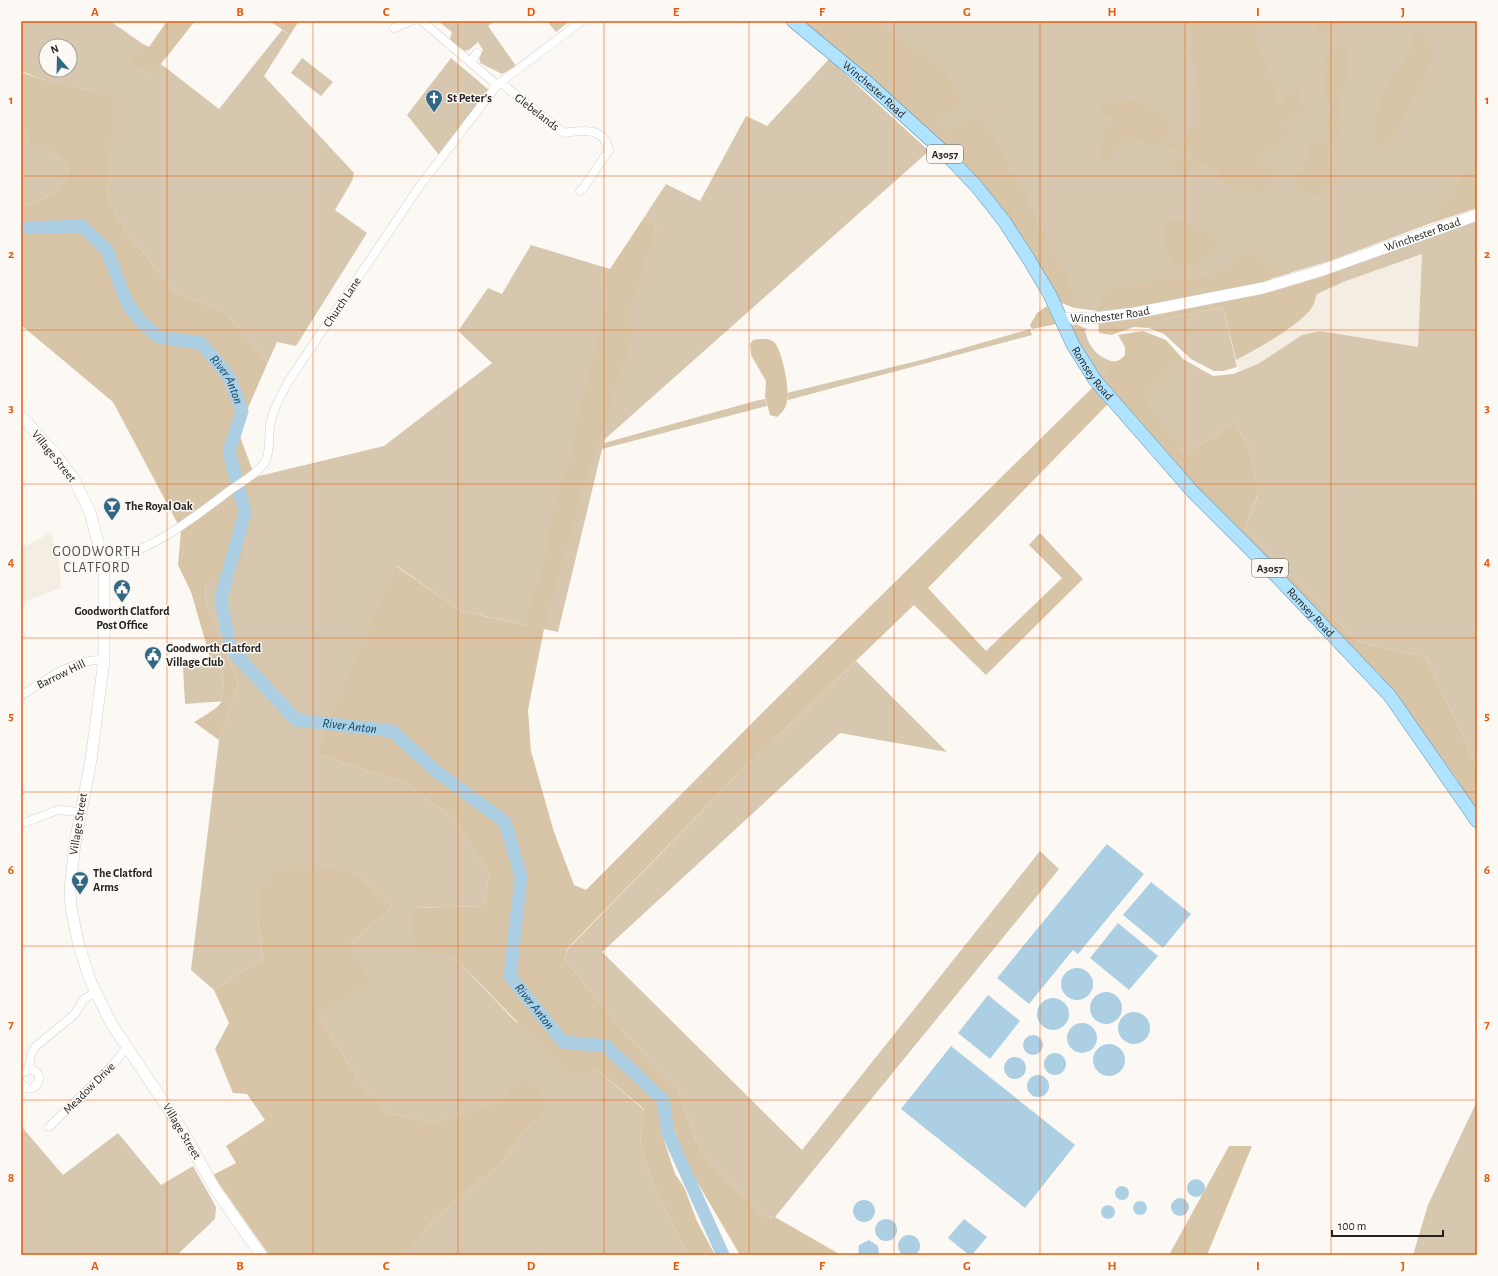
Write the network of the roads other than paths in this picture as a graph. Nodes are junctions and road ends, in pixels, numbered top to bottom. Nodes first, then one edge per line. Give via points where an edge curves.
1 (411, 21) edge
2 (422, 21) edge
3 (582, 21) edge
4 (793, 21) edge
5 (394, 28) dead end
6 (477, 53) dead end
7 (471, 61) junction
8 (499, 84) junction
9 (580, 191) dead end
10 (1477, 215) edge
11 (1061, 318) junction
12 (22, 419) edge
13 (102, 558) junction
14 (104, 660) junction
15 (21, 696) edge
16 (79, 812) junction
17 (1477, 821) edge
18 (21, 824) edge
19 (95, 992) junction
20 (126, 1048) junction
21 (29, 1069) junction
22 (21, 1074) edge
23 (21, 1083) edge
24 (49, 1126) dead end
25 (261, 1255) edge

1 - 5 street
2 - 7 street, Glebelands
3 - 8 street, Church Lane
4 - 11 main road, Winchester Road / A3057 via 868,83 944,152 977,187 1015,237
6 - 7 street
7 - 8 street, Glebelands
8 - 9 street, Glebelands via 564,133 579,130 595,132 607,141 609,150
8 - 13 street, Church Lane via 419,187 290,379 271,420 266,459 256,471 200,514 145,546 124,556
10 - 11 street, Winchester Road via 1320,271 1263,288 1135,313 1094,318
11 - 17 main road, Romsey Road / A3057 via 1073,345 1095,380 1192,491 1264,562 1390,696
12 - 13 street, Village Street via 56,455 75,481 90,512
13 - 14 street, Village Street
14 - 15 street, Barrow Hill via 92,659 80,663
14 - 16 street, Village Street via 90,760
16 - 18 street via 58,810
16 - 19 street, Village Street via 72,869 71,907 80,949
19 - 20 street, Village Street
19 - 21 street via 83,1000 76,1014 35,1047
20 - 24 street, Meadow Drive via 112,1066
20 - 25 street, Village Street via 181,1128 215,1189
21 - 22 street
21 - 23 street via 38,1073 38,1083 31,1089

